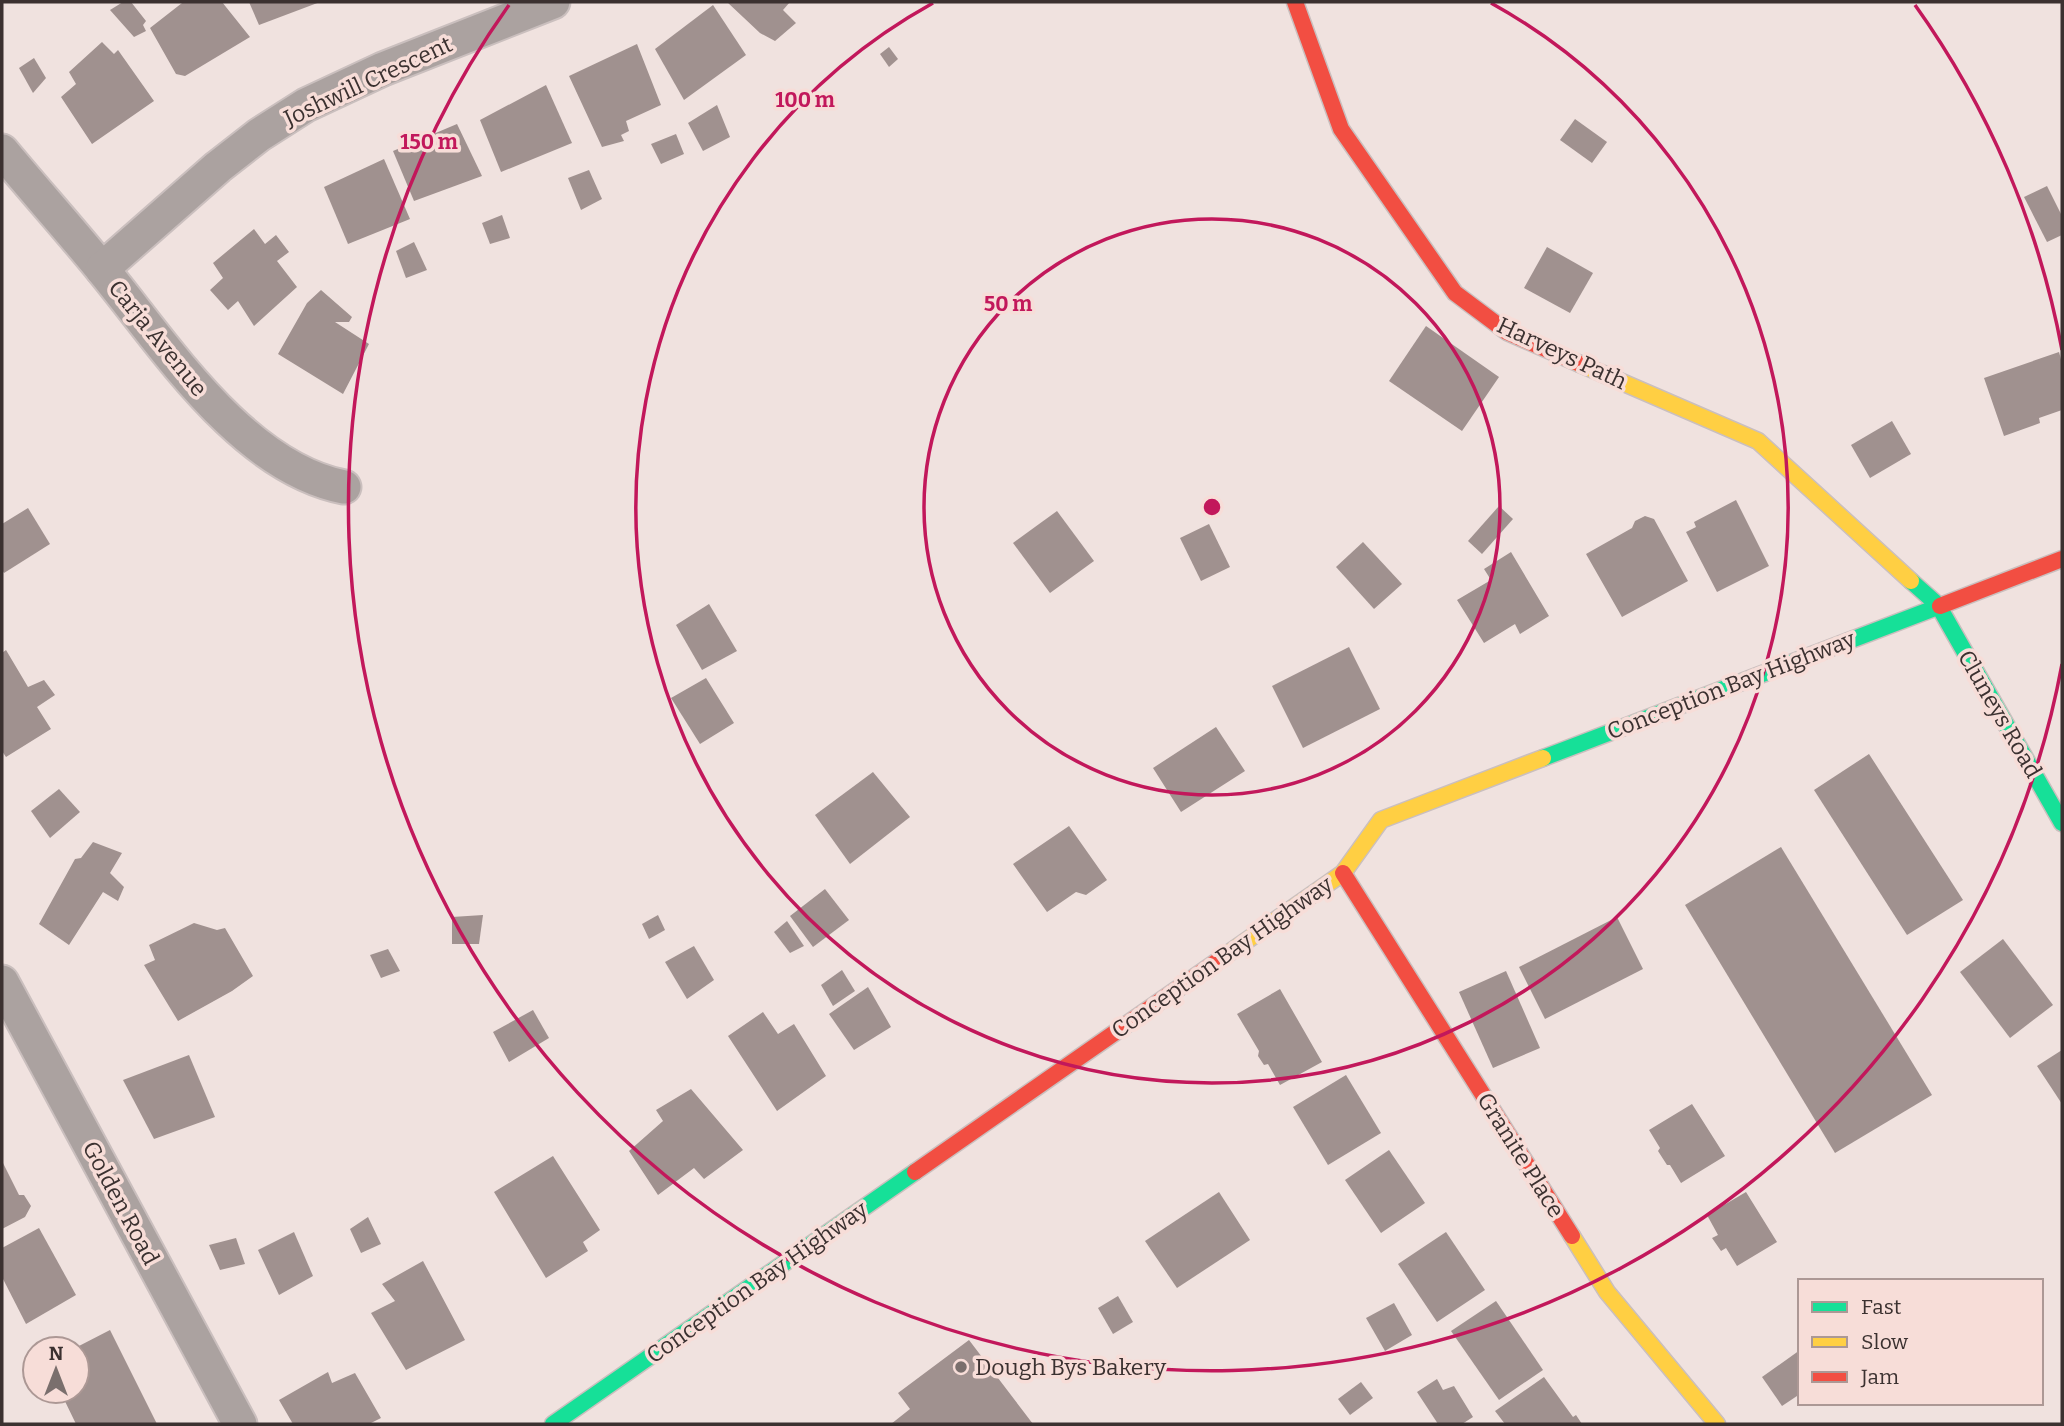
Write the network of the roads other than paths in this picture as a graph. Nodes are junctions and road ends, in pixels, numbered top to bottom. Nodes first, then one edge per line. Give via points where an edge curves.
1 (553, 2) edge
2 (1296, 2) edge
3 (2, 151) edge
4 (102, 269) junction
5 (344, 487) dead end
6 (2062, 559) edge
7 (1938, 605) junction
8 (2062, 823) edge
9 (1343, 873) junction
10 (2, 982) edge
11 (240, 1424) edge
12 (553, 1424) edge
13 (1717, 1424) edge

1 - 4 street, Joshwill Crescent via 383,69 306,105 218,167
2 - 7 street, Harveys Path via 1341,129 1454,293 1507,332 1758,441
3 - 4 street, Carja Avenue
4 - 5 street, Carja Avenue via 226,419 295,469
6 - 7 street, Conception Bay Highway
7 - 8 street, Cluneys Road
7 - 9 street, Conception Bay Highway via 1381,820
9 - 12 street, Conception Bay Highway
9 - 13 street, Granite Place via 1607,1292
10 - 11 street, Golden Road

